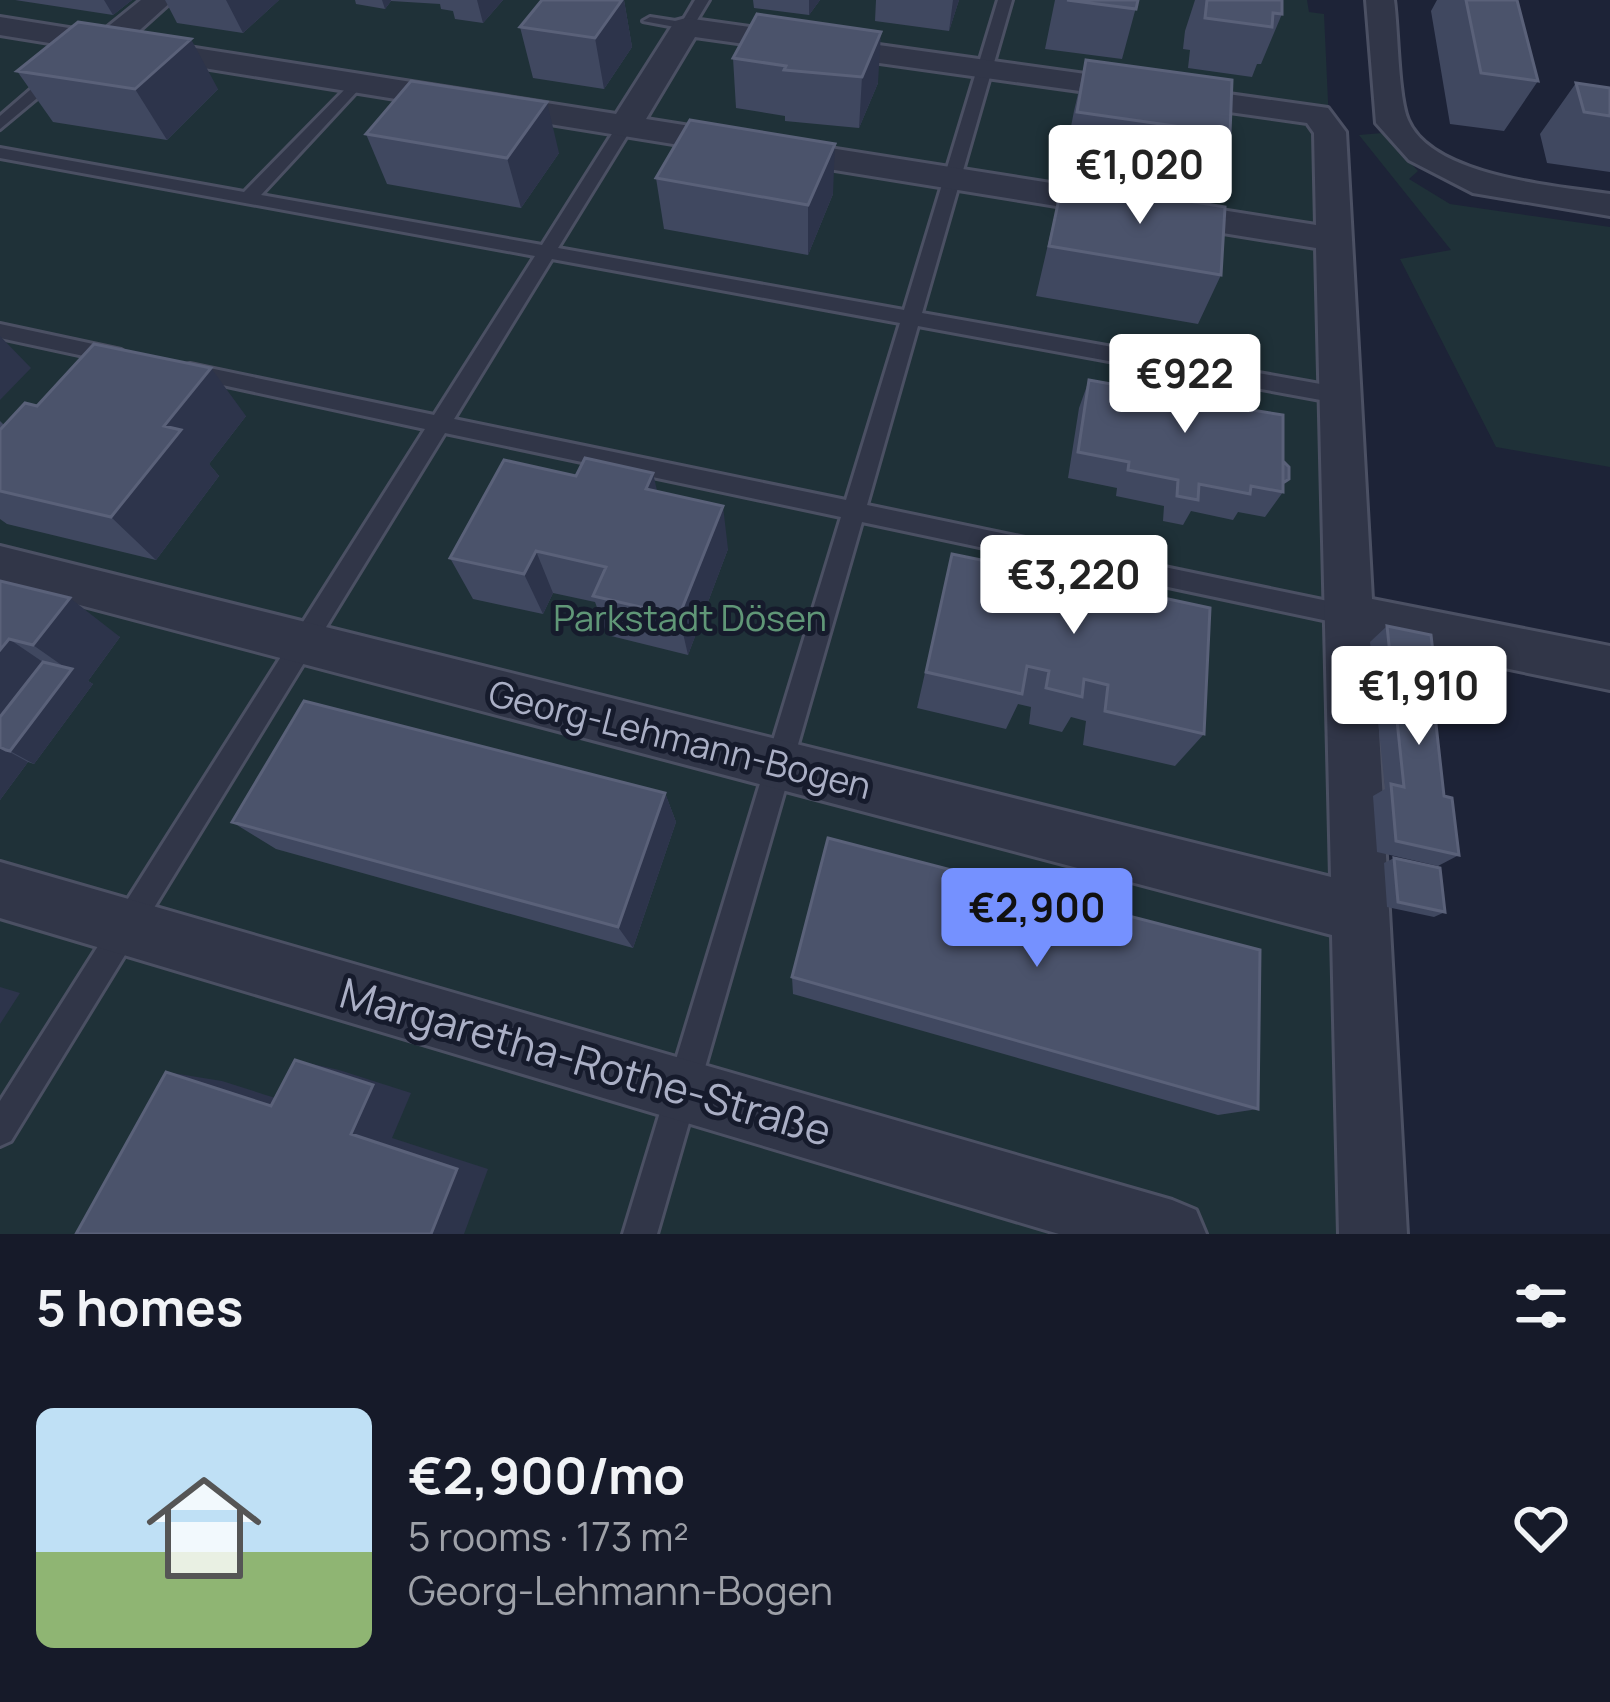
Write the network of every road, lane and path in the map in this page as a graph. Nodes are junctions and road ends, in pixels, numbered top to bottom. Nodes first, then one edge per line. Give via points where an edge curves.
1 (159, 0) edge
2 (1005, 0) edge
3 (1380, 0) edge
4 (694, 13) edge
5 (650, 21) dead end
6 (0, 26) edge
7 (101, 42) junction
8 (985, 69) junction
9 (356, 83) junction
10 (0, 124) edge
11 (625, 126) junction
12 (0, 153) edge
13 (953, 178) junction
14 (249, 197) junction
15 (1610, 205) edge
16 (1331, 239) junction
17 (546, 251) junction
18 (911, 317) junction
19 (0, 331) edge
20 (1337, 395) junction
21 (439, 424) junction
22 (853, 513) junction
23 (0, 565) edge
24 (1347, 615) junction
25 (303, 643) junction
26 (1610, 668) edge
27 (779, 764) junction
28 (0, 890) edge
29 (1359, 913) junction
30 (124, 926) junction
31 (682, 1088) junction
32 (0, 1130) edge
33 (640, 1234) edge
34 (1172, 1234) edge
35 (1373, 1234) edge

1 - 7 street
2 - 8 lane
3 - 15 street via 1392,123 1421,153 1485,185
4 - 5 lane
4 - 8 street
4 - 11 street
6 - 7 street
7 - 9 street
7 - 10 lane
8 - 13 lane
8 - 16 street via 1317,115 1330,132
9 - 11 street
9 - 14 lane
11 - 13 street
11 - 17 lane
12 - 14 lane
13 - 16 street
13 - 18 lane
14 - 17 lane
16 - 20 street
17 - 18 lane
17 - 21 lane
18 - 20 lane
18 - 22 lane
19 - 21 lane
20 - 24 street
21 - 22 lane
21 - 25 lane
22 - 24 lane
22 - 27 lane
23 - 25 street, Georg-Lehmann-Bogen
24 - 26 street
24 - 29 street
25 - 27 street, Georg-Lehmann-Bogen
25 - 30 lane
27 - 29 street, Georg-Lehmann-Bogen
27 - 31 lane
28 - 30 street, Margaretha-Rothe-Straße
29 - 35 street
30 - 31 street, Margaretha-Rothe-Straße
30 - 32 lane
31 - 33 lane
31 - 34 street, Margaretha-Rothe-Straße

